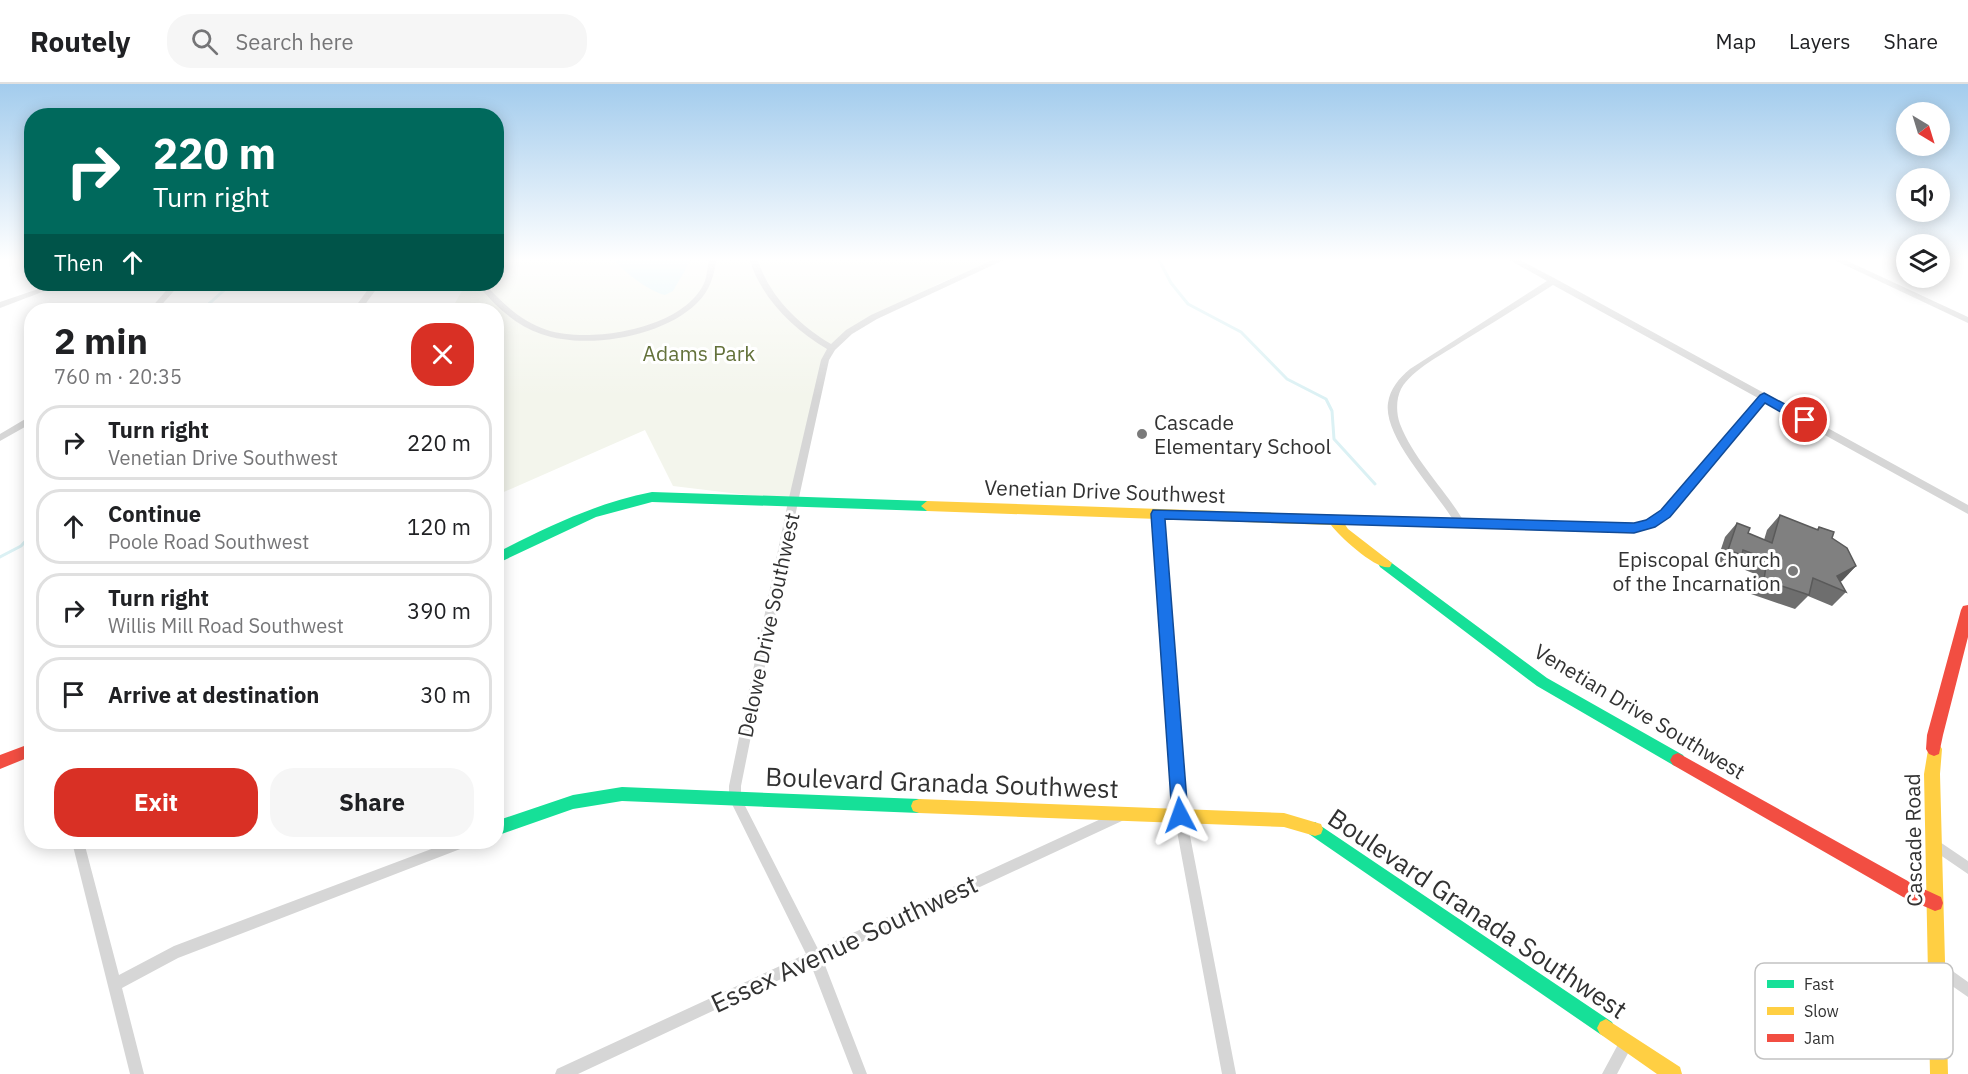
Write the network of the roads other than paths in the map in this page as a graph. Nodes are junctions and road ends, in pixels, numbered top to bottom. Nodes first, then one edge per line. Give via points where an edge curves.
1 (690, 304) edge
2 (779, 304) edge
3 (902, 304) edge
4 (1516, 304) edge
5 (1595, 304) edge
6 (1934, 304) edge
7 (504, 308) edge
8 (1968, 320) edge
9 (832, 348) junction
10 (1764, 397) junction
11 (24, 423) edge
12 (0, 438) edge
13 (793, 501) junction
14 (1968, 510) edge
15 (1158, 514) junction
16 (1335, 520) junction
17 (1460, 524) junction
18 (504, 555) edge
19 (1968, 610) edge
20 (24, 752) edge
21 (0, 762) edge
22 (735, 798) junction
23 (1126, 813) junction
24 (1180, 815) junction
25 (504, 826) edge
26 (1934, 844) junction
27 (80, 849) edge
28 (446, 849) edge
29 (1968, 868) edge
30 (1935, 903) junction
31 (815, 957) junction
32 (1936, 963) edge
33 (1953, 979) edge
34 (114, 985) junction
35 (1968, 990) edge
36 (1626, 1042) junction
37 (1939, 1059) edge
38 (137, 1074) edge
39 (562, 1074) edge
40 (860, 1074) edge
41 (1229, 1074) edge
42 (1609, 1074) edge
43 (1673, 1074) edge
44 (1939, 1074) edge

1 - 7 street via 641,331 598,339 546,333 525,324
2 - 9 street
3 - 9 street via 849,332
4 - 17 street via 1415,369 1395,391 1391,411 1397,431
5 - 10 street
6 - 8 street
9 - 13 street, Delowe Drive Southwest via 821,370
10 - 14 street
10 - 17 street via 1666,513 1650,524 1618,529
11 - 12 street
13 - 15 street, Venetian Drive Southwest
13 - 18 street, Venetian Drive Southwest via 635,498 600,509
13 - 22 street, Delowe Drive Southwest
15 - 16 street, Venetian Drive Southwest
15 - 24 street
16 - 17 street
16 - 30 street, Venetian Drive Southwest via 1343,532 1542,681
19 - 26 street, Cascade Road via 1935,735
20 - 21 street
22 - 23 street, Boulevard Granada Southwest
22 - 25 street, Boulevard Granada Southwest via 593,796
22 - 31 street
23 - 24 street, Boulevard Granada Southwest
23 - 31 street, Essex Avenue Southwest
24 - 36 street, Boulevard Granada Southwest via 1284,820 1313,828
24 - 41 street
26 - 29 street
26 - 30 street, Cascade Road
27 - 34 street
28 - 34 street via 174,953
30 - 32 street, Cascade Road
31 - 39 street, Essex Avenue Southwest
31 - 40 street
33 - 35 street
34 - 38 street
36 - 42 street
36 - 43 street, Boulevard Granada Southwest
37 - 44 street, Cascade Road

